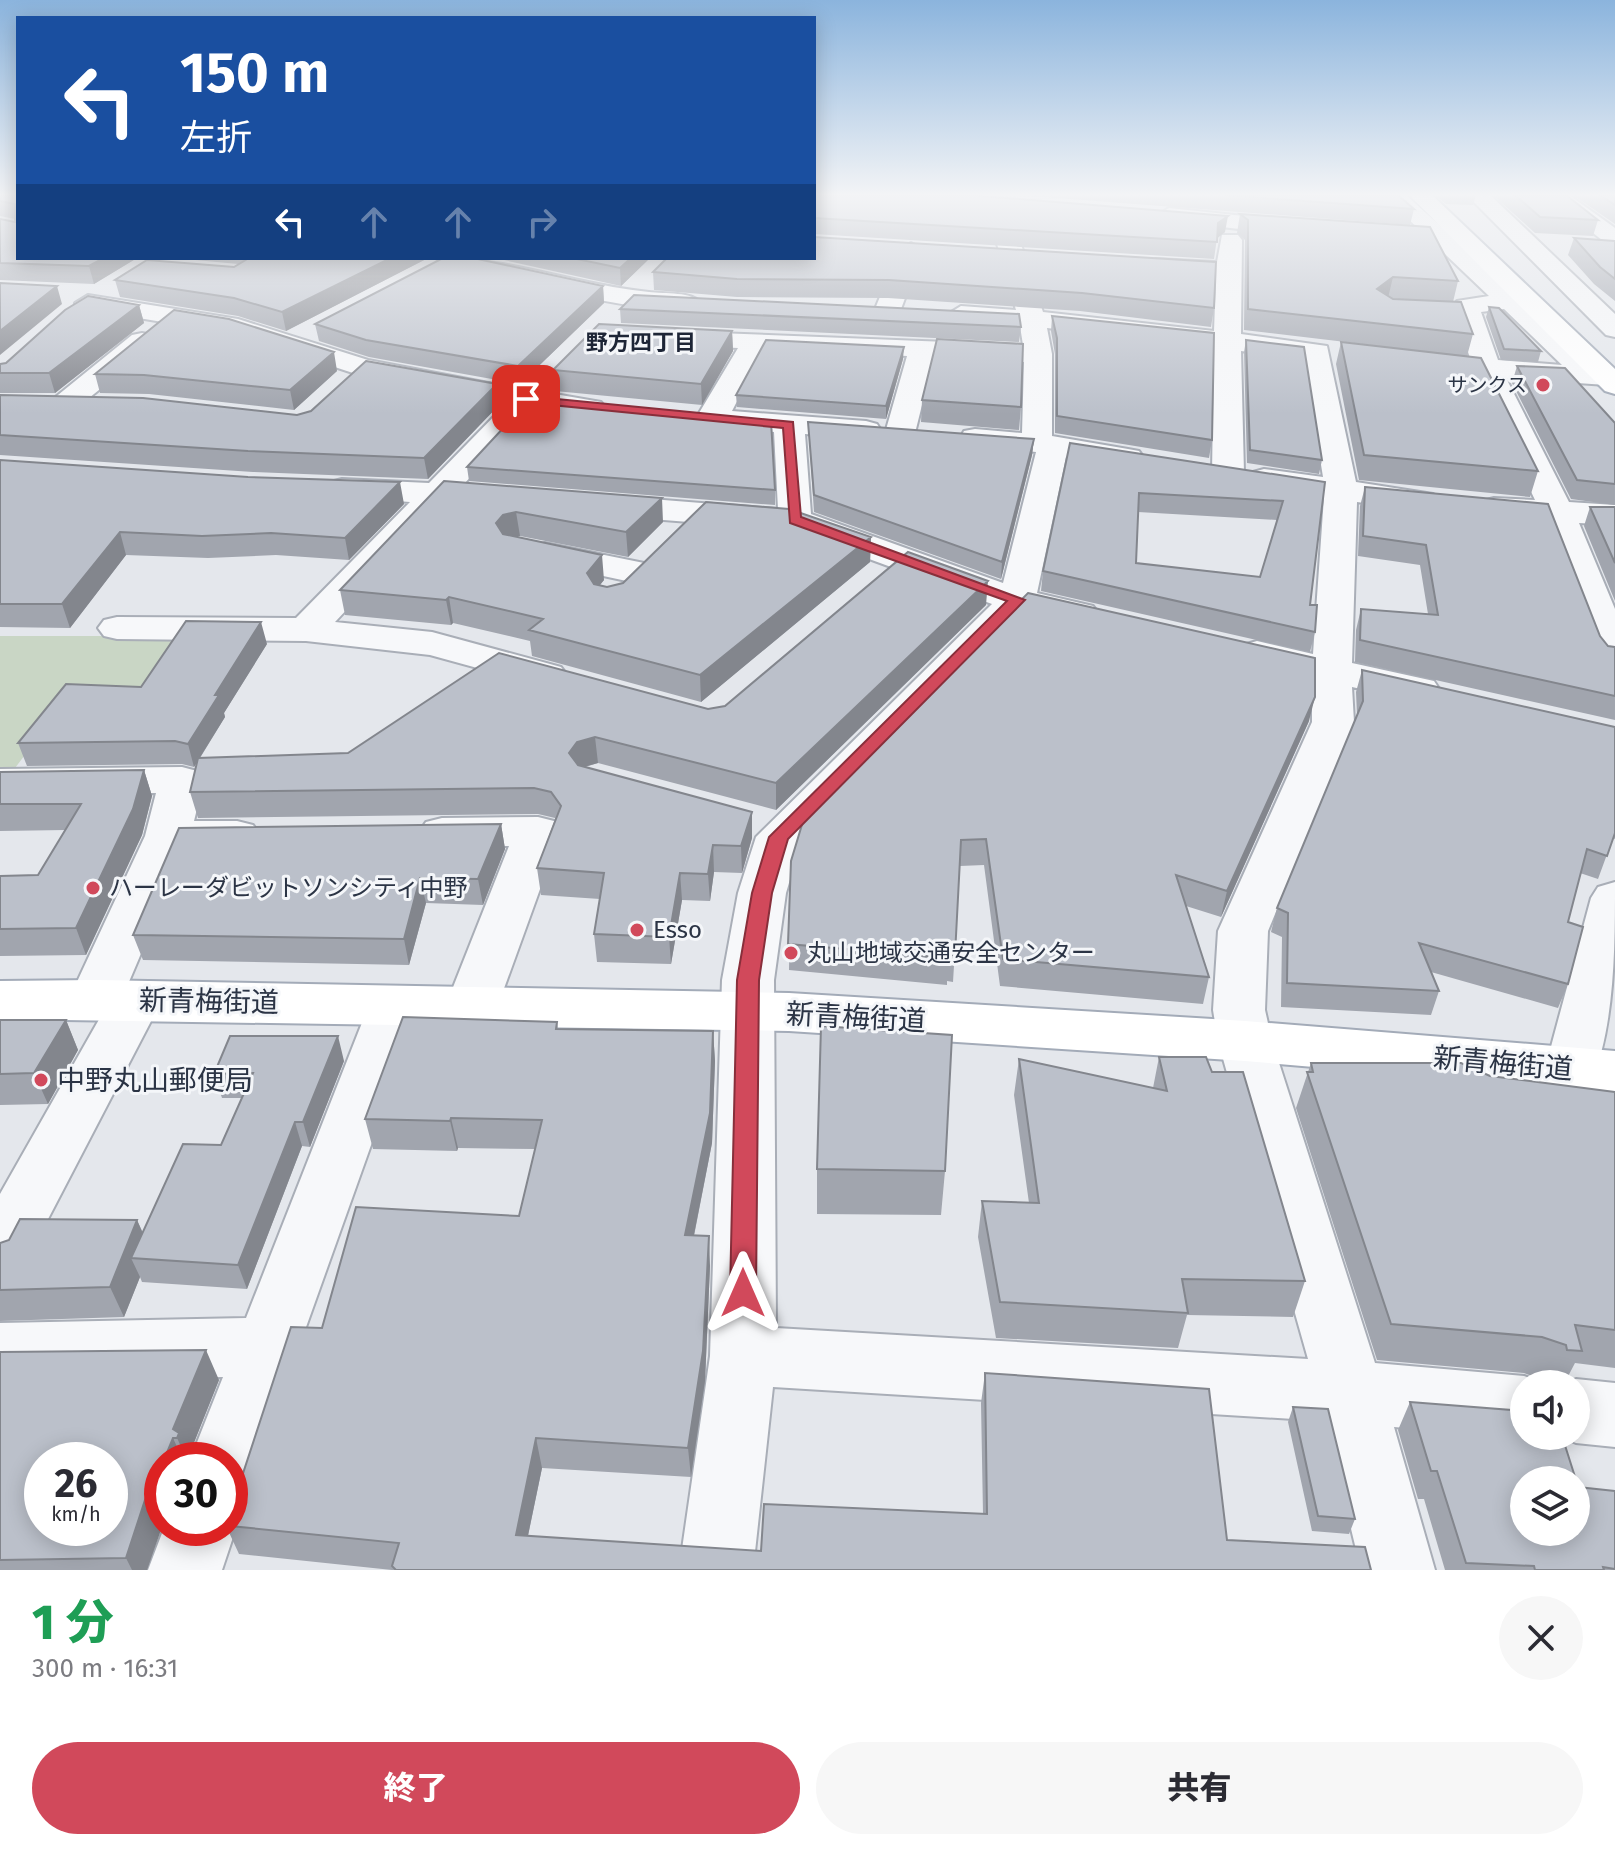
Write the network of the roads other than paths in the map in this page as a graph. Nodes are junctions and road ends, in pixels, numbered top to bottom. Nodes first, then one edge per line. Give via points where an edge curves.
1 (432, 268) edge
2 (528, 268) edge
3 (904, 268) edge
4 (1016, 268) edge
5 (1196, 268) edge
6 (1475, 268) edge
7 (1499, 268) edge
8 (1513, 268) edge
9 (1553, 268) edge
10 (1228, 270) joint
11 (424, 273) edge
12 (648, 278) dead end
13 (91, 297) edge
14 (1511, 301) junction
15 (619, 306) junction
16 (1149, 306) edge
17 (722, 307) edge
18 (1028, 307) junction
19 (858, 309) edge
20 (888, 309) junction
21 (1196, 310) edge
22 (1442, 313) edge
23 (1469, 314) junction
24 (175, 315) junction
25 (1228, 326) junction
26 (317, 328) edge
27 (1615, 329) edge
28 (651, 336) edge
29 (755, 341) junction
30 (290, 342) junction
31 (923, 348) junction
32 (1317, 352) junction
33 (1038, 354) junction
34 (1348, 356) edge
35 (1394, 361) edge
36 (559, 366) edge
37 (1488, 371) junction
38 (1609, 371) edge
39 (526, 399) junction
40 (31, 404) edge
41 (63, 405) junction
42 (106, 405) edge
43 (615, 410) edge
44 (789, 425) junction
45 (900, 433) junction
46 (1045, 444) junction
47 (1155, 462) edge
48 (307, 488) edge
49 (1341, 491) junction
50 (439, 492) junction
51 (517, 498) edge
52 (564, 502) edge
53 (697, 513) junction
54 (1558, 513) junction
55 (1615, 515) edge
56 (795, 520) junction
57 (519, 549) edge
58 (653, 556) junction
59 (904, 556) junction
60 (870, 585) edge
61 (610, 598) edge
62 (1017, 600) junction
63 (1122, 623) edge
64 (117, 628) dead end
65 (306, 630) junction
66 (1227, 646) edge
67 (1615, 656) edge
68 (1332, 670) junction
69 (586, 686) edge
70 (1451, 698) edge
71 (0, 782) edge
72 (742, 818) edge
73 (786, 830) junction
74 (399, 833) edge
75 (276, 834) edge
76 (168, 836) junction
77 (1615, 898) edge
78 (116, 999) junction
79 (0, 1000) edge
80 (395, 1005) junction
81 (472, 1005) junction
82 (746, 1012) junction
83 (1245, 1041) junction
84 (1594, 1071) edge
85 (0, 1251) edge
86 (266, 1347) junction
87 (0, 1352) edge
88 (743, 1356) junction
89 (1351, 1392) junction
90 (1510, 1406) edge
91 (1590, 1412) edge
92 (1615, 1415) edge
93 (232, 1442) edge
94 (194, 1546) edge
95 (185, 1570) edge
96 (716, 1570) edge
97 (1398, 1570) edge

1 - 11 street
2 - 15 street
3 - 20 street
4 - 18 street
5 - 10 street
6 - 14 street
7 - 38 main road
8 - 38 main road
9 - 27 street
10 - 25 street
12 - 15 street
13 - 24 street
14 - 23 street via 1466,306
14 - 38 street via 1579,365
15 - 17 street
16 - 18 street
18 - 20 street
18 - 25 street
18 - 33 street
19 - 20 street
21 - 25 street
22 - 23 street
23 - 37 street
24 - 30 street
24 - 41 street
25 - 32 street
25 - 49 street via 1214,471
26 - 30 street
28 - 29 street
29 - 31 street
29 - 44 street via 700,417
30 - 39 street via 353,376
31 - 33 street
31 - 45 street
32 - 34 street
32 - 49 street
33 - 46 street
35 - 37 street
36 - 39 street
37 - 38 street
37 - 54 street
39 - 43 street
39 - 50 street
40 - 41 street
41 - 42 street
44 - 45 street
44 - 56 street
45 - 46 street
46 - 47 street
46 - 62 street
48 - 50 street
49 - 54 street
49 - 68 street
50 - 51 street
50 - 65 street
52 - 53 street
53 - 56 street
53 - 58 street
54 - 55 street
54 - 67 street
56 - 59 street
57 - 58 street
58 - 61 street
59 - 60 street
59 - 62 street
62 - 63 street
62 - 73 street
64 - 65 street
65 - 69 street via 432,644
66 - 68 street
68 - 70 street
68 - 83 street via 1333,722 1243,931 1239,1010
71 - 76 street via 182,780
72 - 73 street
73 - 82 street via 779,837 762,893
74 - 81 street via 538,831
75 - 76 street
76 - 78 street
77 - 84 street
78 - 79 main road, 新青梅街道
78 - 80 main road, 新青梅街道
78 - 85 street
80 - 81 main road, 新青梅街道
80 - 86 street
81 - 82 main road, 新青梅街道
82 - 83 main road, 新青梅街道
82 - 88 street
83 - 84 main road, 新青梅街道
83 - 89 street
86 - 87 street
86 - 93 street
88 - 89 street
88 - 96 street
89 - 90 street
89 - 97 street
91 - 92 street
94 - 95 street

